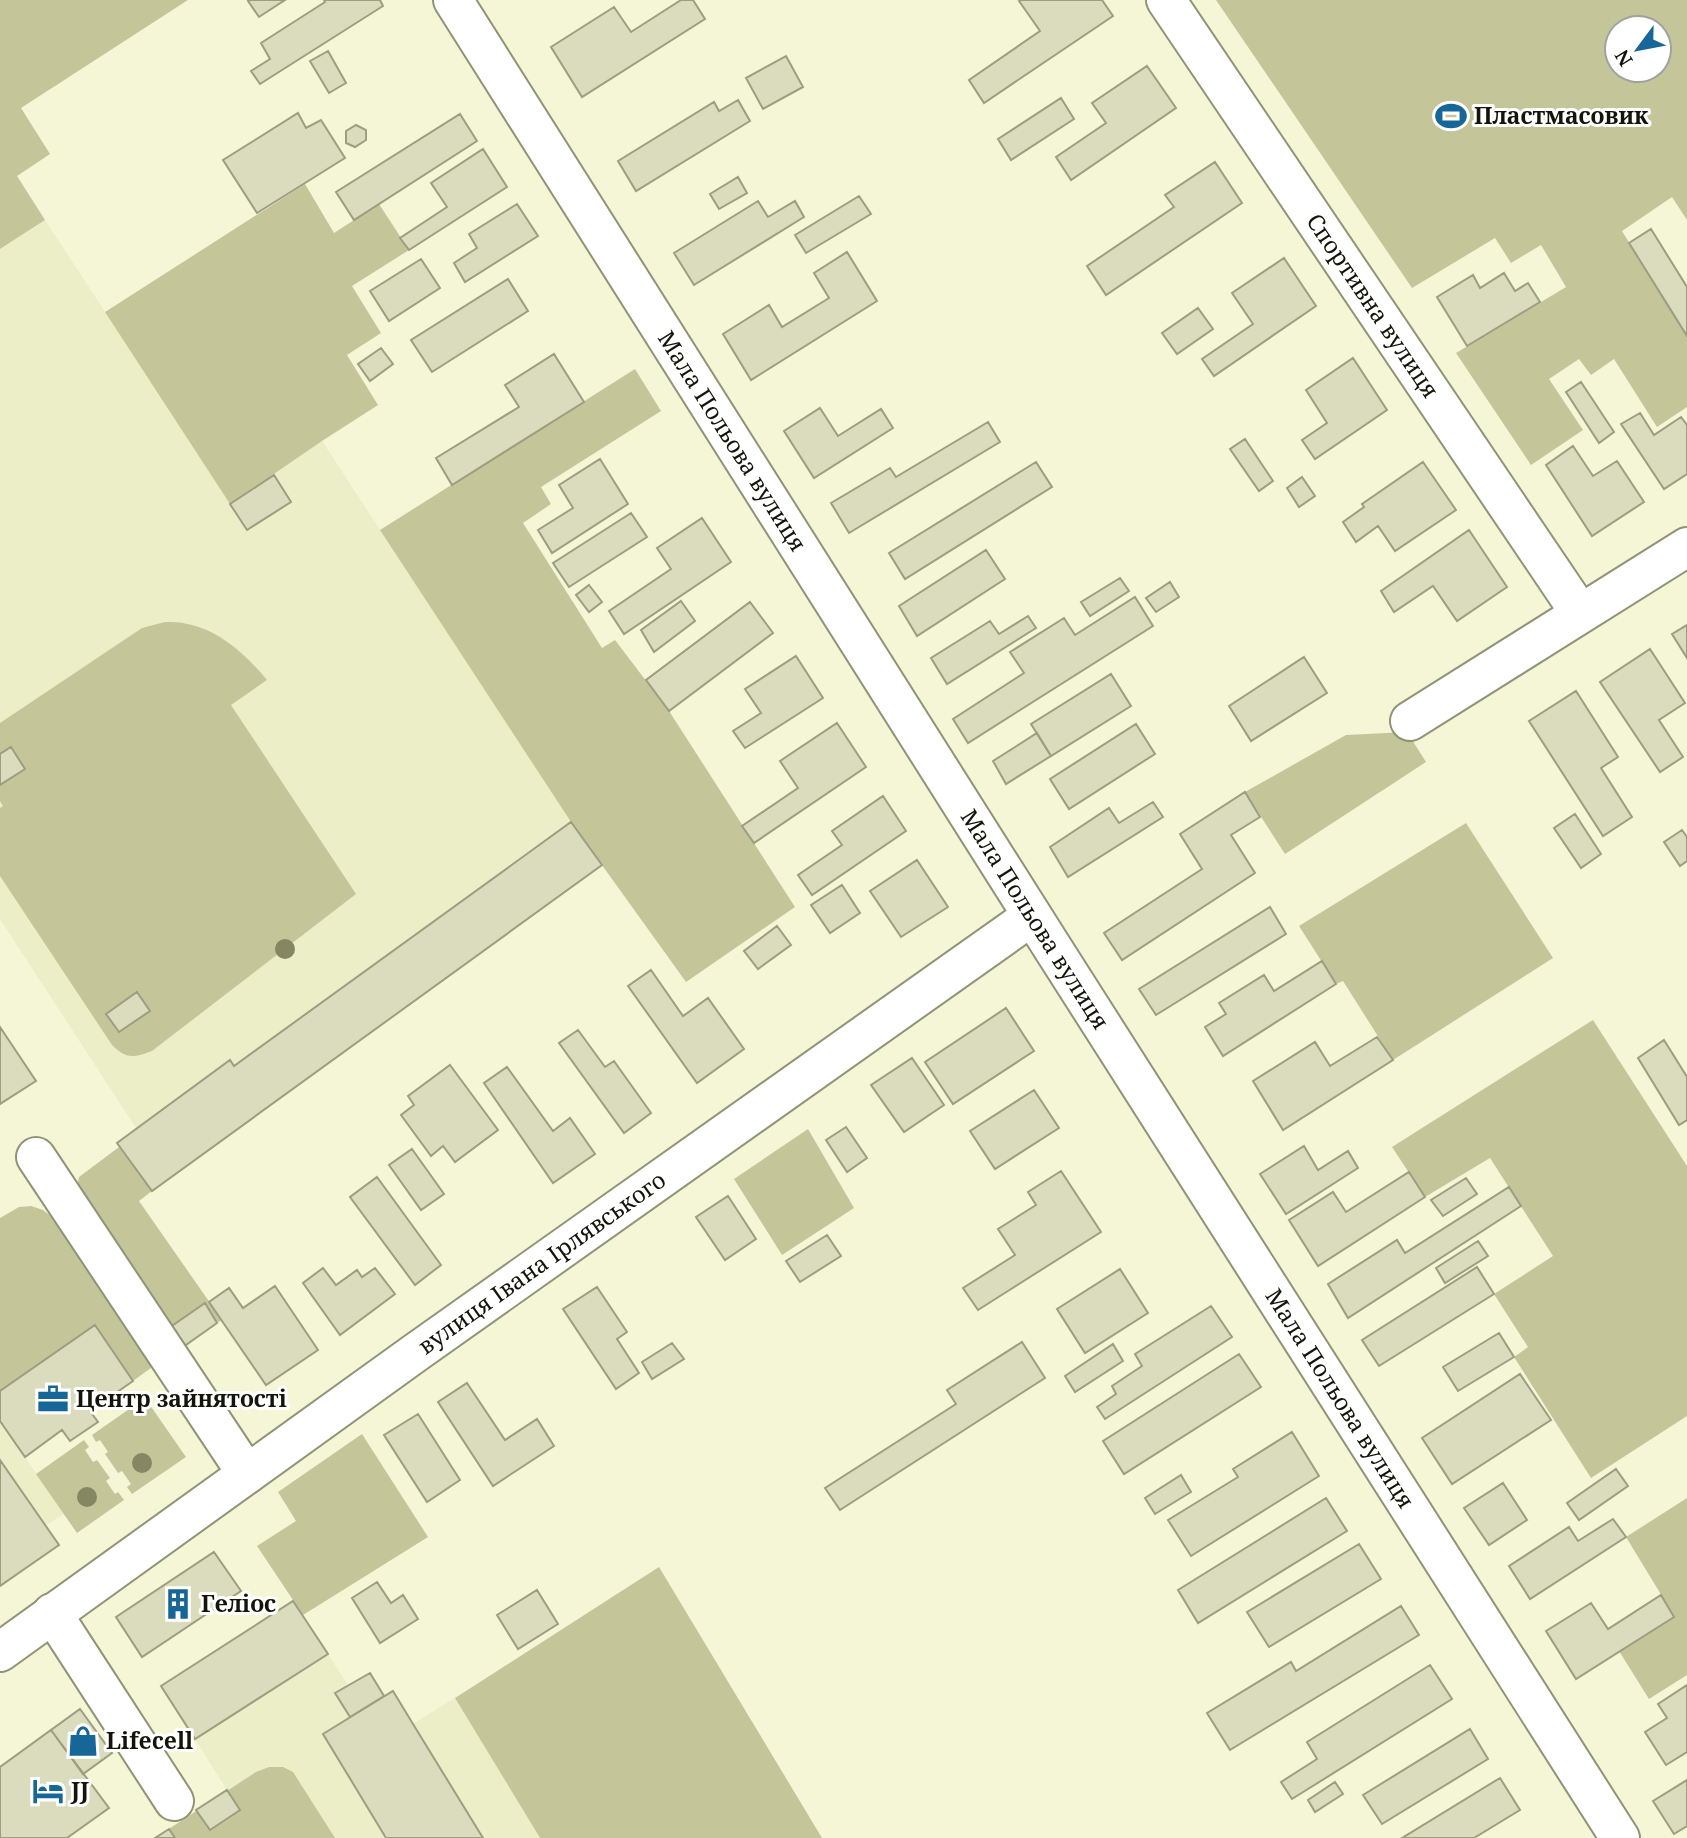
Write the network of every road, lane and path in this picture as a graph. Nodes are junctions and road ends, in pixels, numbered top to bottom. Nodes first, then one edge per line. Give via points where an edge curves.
1 (453, 0) edge
2 (1166, 0) edge
3 (1687, 547) edge
4 (1580, 613) junction
5 (1409, 721) dead end
6 (1032, 916) junction
7 (36, 1157) dead end
8 (247, 1474) junction
9 (52, 1613) junction
10 (0, 1652) edge
11 (174, 1801) dead end
12 (1620, 1838) edge

1 - 6 street, Мала Польова вулиця
2 - 4 street, Спортивна вулиця
3 - 4 street
4 - 5 street
6 - 8 street, вулиця Івана Ірлявського
6 - 12 street, Мала Польова вулиця
7 - 8 street
8 - 9 street, вулиця Івана Ірлявського
9 - 10 street, вулиця Івана Ірлявського
9 - 11 street

